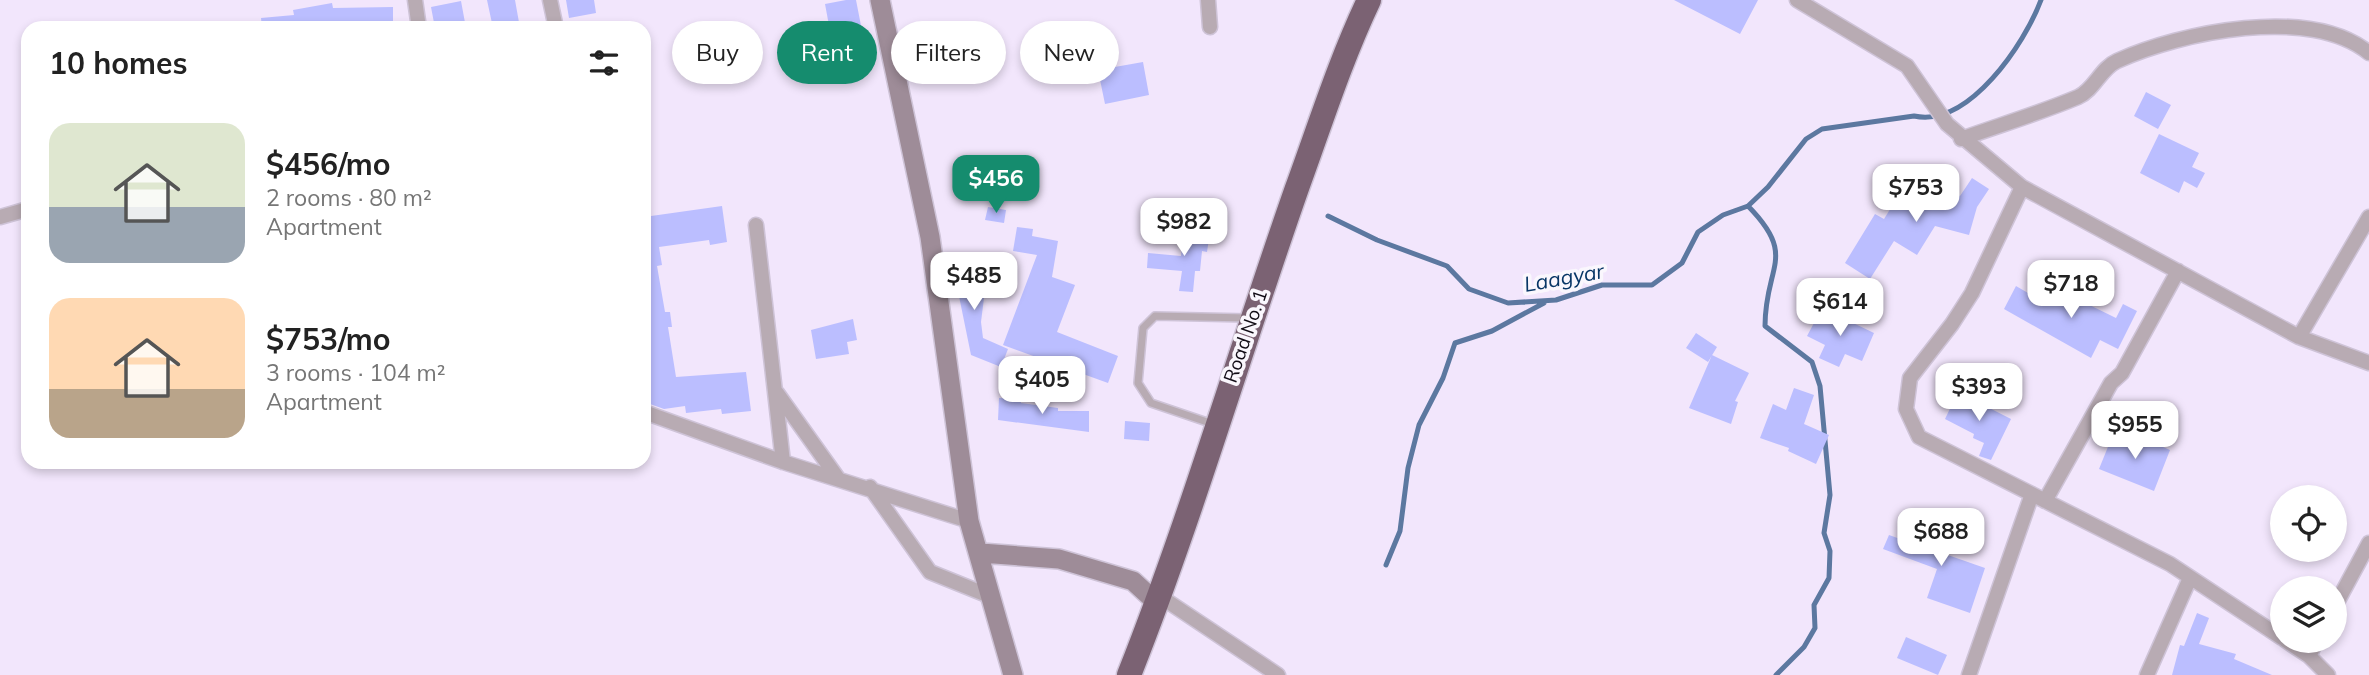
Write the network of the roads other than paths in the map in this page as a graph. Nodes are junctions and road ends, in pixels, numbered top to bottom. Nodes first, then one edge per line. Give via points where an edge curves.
1 (415, 0) edge
2 (550, 0) edge
3 (880, 0) edge
4 (1208, 0) edge
5 (1369, 0) edge
6 (1797, 0) edge
7 (418, 21) edge
8 (554, 21) edge
9 (1210, 27) dead end
10 (2369, 53) edge
11 (1961, 139) junction
12 (2022, 187) junction
13 (21, 211) edge
14 (2369, 216) edge
15 (0, 217) edge
16 (757, 225) dead end
17 (2178, 271) junction
18 (1251, 318) junction
19 (2299, 337) junction
20 (2369, 363) edge
21 (775, 390) junction
22 (651, 415) edge
23 (1216, 425) junction
24 (783, 462) junction
25 (837, 477) junction
26 (870, 487) junction
27 (2039, 498) junction
28 (969, 522) junction
29 (2369, 543) edge
30 (981, 553) junction
31 (2190, 578) junction
32 (2347, 584) edge
33 (992, 597) junction
34 (1158, 599) junction
35 (2270, 630) edge
36 (2305, 653) edge
37 (2310, 653) edge
38 (2309, 656) junction
39 (2325, 674) edge
40 (1013, 675) edge
41 (1129, 675) edge
42 (1278, 675) edge
43 (1969, 675) edge
44 (2147, 675) edge

1 - 7 street
2 - 8 street
3 - 28 main road via 930,237
4 - 9 street
5 - 18 highway, Road No. 1 via 1348,46
6 - 11 street via 1907,66
10 - 11 street via 2353,40 2290,27 2214,31 2114,62 2082,96
11 - 12 street
12 - 17 street
12 - 27 street via 1972,293 1910,378 1906,409 1919,437
13 - 15 street
14 - 19 street
16 - 21 street
17 - 19 street
17 - 27 street via 2122,373 2111,383
18 - 23 highway, Road No. 1
18 - 23 lane via 1155,316 1143,328 1138,383 1151,403
19 - 20 street
21 - 24 street
21 - 25 street
22 - 24 street
23 - 34 highway, Road No. 1
24 - 25 street
25 - 26 street
26 - 28 street
26 - 33 street via 930,572
27 - 31 street
27 - 43 street
28 - 30 main road
29 - 32 street
30 - 33 main road
30 - 34 main road via 1059,559 1133,581
31 - 35 street
31 - 44 street
33 - 40 main road
34 - 41 highway, Road No. 1
34 - 42 street
36 - 38 street
37 - 38 street
38 - 39 street

